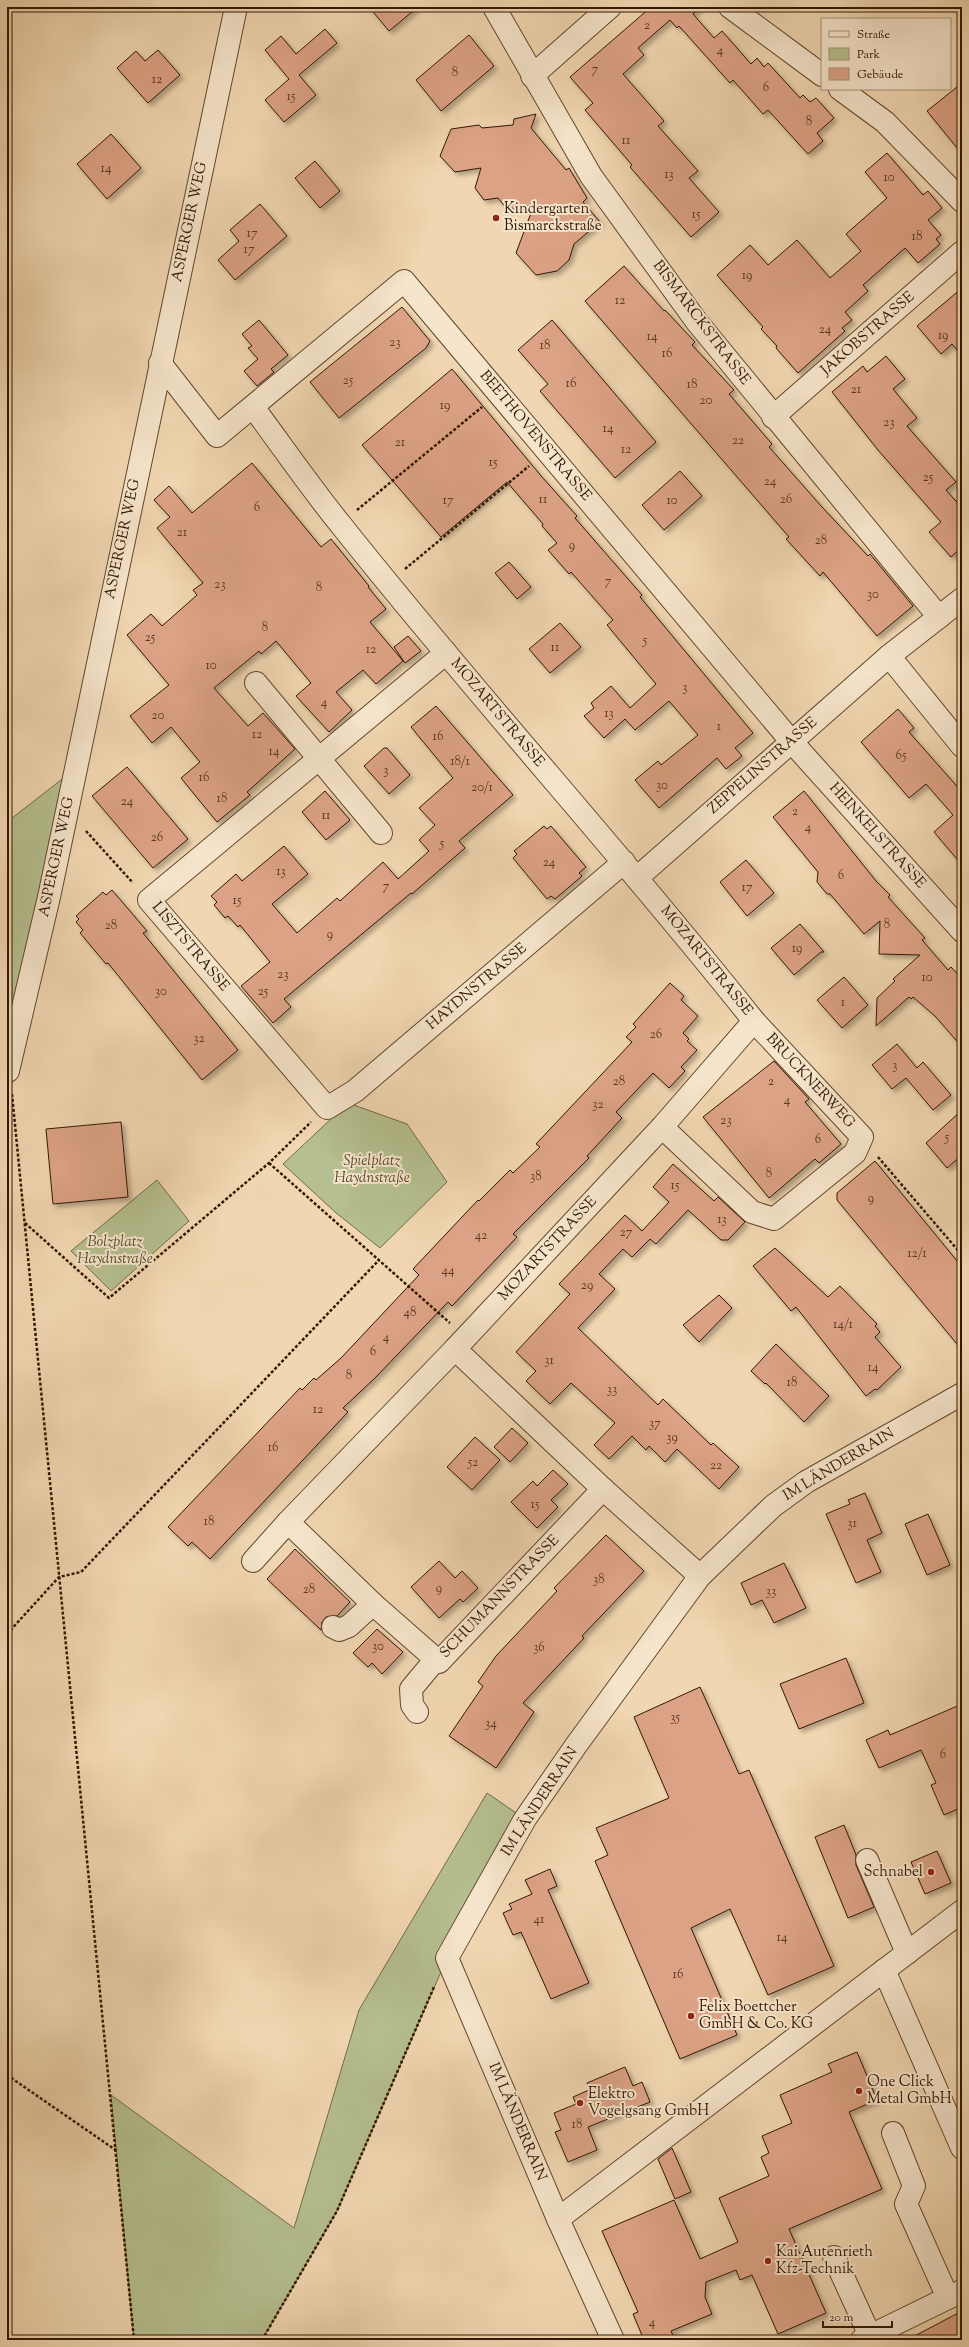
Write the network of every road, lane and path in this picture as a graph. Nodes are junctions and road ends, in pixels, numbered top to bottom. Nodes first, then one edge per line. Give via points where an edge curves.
1 (236, 7) edge
2 (494, 7) edge
3 (610, 7) edge
4 (730, 7) edge
5 (821, 74) edge
6 (532, 76) junction
7 (841, 90) edge
8 (962, 201) edge
9 (962, 252) edge
10 (160, 364) junction
11 (499, 393) junction
12 (253, 407) junction
13 (773, 417) junction
14 (548, 450) junction
15 (340, 524) junction
16 (388, 583) junction
17 (962, 599) edge
18 (939, 617) junction
19 (446, 653) junction
20 (889, 656) junction
21 (256, 683) dead end
22 (791, 741) junction
23 (962, 746) edge
24 (320, 759) junction
25 (66, 810) junction
26 (381, 833) dead end
27 (631, 870) junction
28 (149, 900) junction
29 (962, 931) edge
30 (754, 1021) junction
31 (8, 1072) joint
32 (327, 1108) junction
33 (662, 1127) junction
34 (862, 1137) junction
35 (270, 1163) junction
36 (25, 1222) junction
37 (962, 1256) edge
38 (379, 1260) junction
39 (461, 1343) junction
40 (962, 1394) edge
41 (603, 1488) junction
42 (288, 1522) junction
43 (253, 1561) dead end
44 (700, 1576) junction
45 (60, 1577) junction
46 (373, 1604) junction
47 (332, 1627) dead end
48 (7, 1634) edge
49 (436, 1659) junction
50 (417, 1712) dead end
51 (867, 1860) dead end
52 (962, 1910) edge
53 (907, 1953) junction
54 (447, 1958) junction
55 (884, 1970) junction
56 (7, 2075) edge
57 (893, 2132) dead end
58 (962, 2148) edge
59 (117, 2151) junction
60 (558, 2219) junction
61 (834, 2257) dead end
62 (955, 2295) edge
63 (866, 2338) edge
64 (134, 2340) edge
65 (262, 2340) edge
66 (613, 2340) edge

1 - 10 street, ASPERGER WEG
2 - 6 street, BISMARCKSTRASSE
3 - 6 street
4 - 5 street
6 - 13 street, BISMARCKSTRASSE via 591,176 697,322
7 - 8 street via 885,122
9 - 13 street, JAKOBSTRASSE
10 - 12 street via 217,436
10 - 25 street, ASPERGER WEG
11 - 12 street, BEETHOVENSTRASSE via 404,281
11 - 14 street, BEETHOVENSTRASSE
11 - 15 path
12 - 15 street, MOZARTSTRASSE
13 - 18 street, BISMARCKSTRASSE
14 - 16 path
14 - 22 street, BEETHOVENSTRASSE
15 - 16 street, MOZARTSTRASSE
16 - 19 street, MOZARTSTRASSE
17 - 18 street, ZEPPELINSTRASSE
18 - 20 street, ZEPPELINSTRASSE
19 - 24 street, LISZTSTRASSE
19 - 27 street, MOZARTSTRASSE
20 - 22 street, ZEPPELINSTRASSE
20 - 23 street
21 - 24 street
22 - 27 street, ZEPPELINSTRASSE
22 - 29 street, HEINKELSTRASSE
24 - 26 street
24 - 28 street, LISZTSTRASSE
25 - 28 path
25 - 31 street, ASPERGER WEG via 49,897
27 - 30 street, MOZARTSTRASSE
27 - 32 street, HAYDNSTRASSE via 355,1091
28 - 32 street, LISZTSTRASSE
30 - 33 street, MOZARTSTRASSE
30 - 34 street, BRUCKNERWEG
31 - 36 path
32 - 35 path
33 - 34 street, BRUCKNERWEG via 752,1212 774,1219 855,1153
33 - 39 street, MOZARTSTRASSE
34 - 37 path
35 - 36 path via 109,1298
35 - 38 path
36 - 45 path
38 - 39 path
38 - 45 path via 81,1572
39 - 41 street
39 - 42 street
40 - 44 street, IM LÄNDERRAIN via 806,1482 773,1506
41 - 44 street
41 - 49 street, SCHUMANNSTRASSE via 439,1662
42 - 43 street
42 - 46 street, SCHUMANNSTRASSE
44 - 54 street, IM LÄNDERRAIN via 525,1819
45 - 48 path
45 - 59 path
46 - 47 street via 349,1626 339,1630
46 - 49 street, SCHUMANNSTRASSE
49 - 50 street via 411,1689 412,1705
51 - 53 street
52 - 53 street
53 - 55 street
54 - 60 street, IM LÄNDERRAIN
54 - 65 path via 337,2212
55 - 58 street
55 - 60 street
56 - 59 path
57 - 62 street via 914,2186 906,2204
59 - 64 path
60 - 66 street, IM LÄNDERRAIN
61 - 63 street
62 - 63 street

